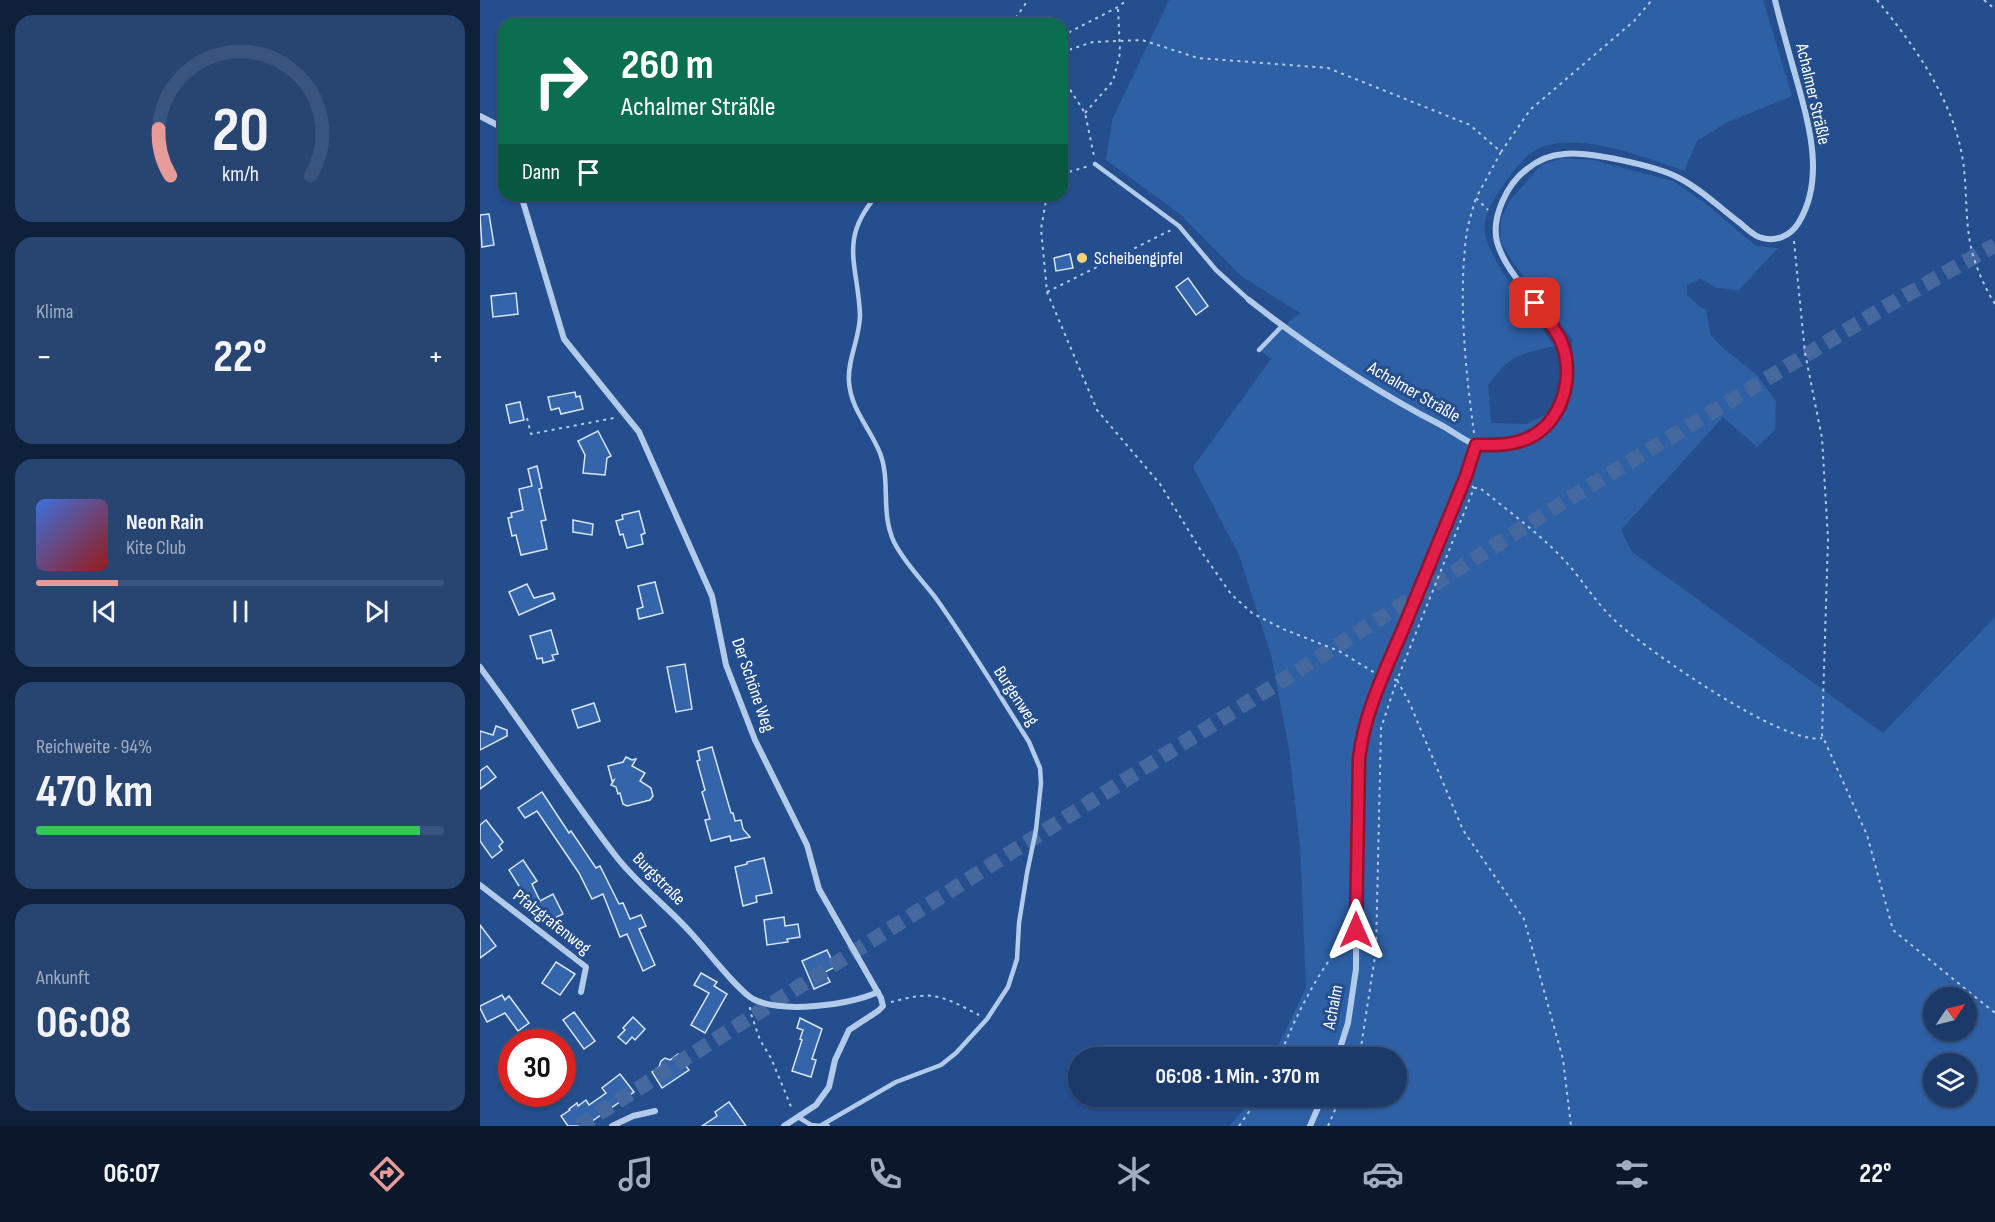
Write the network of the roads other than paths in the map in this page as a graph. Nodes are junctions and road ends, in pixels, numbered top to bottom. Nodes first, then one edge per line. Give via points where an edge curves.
1 (1774, 0) edge
2 (480, 116) edge
3 (498, 125) edge
4 (1095, 164) road end
5 (523, 201) edge
6 (872, 201) edge
7 (1248, 300) joint
8 (1282, 326) junction
9 (1259, 350) dead end
10 (1476, 445) junction
11 (480, 666) edge
12 (480, 885) edge
13 (581, 992) dead end
14 (878, 992) junction
15 (1340, 1047) edge
16 (1318, 1107) edge
17 (655, 1111) dead end
18 (798, 1118) junction
19 (612, 1126) edge
20 (784, 1126) edge
21 (1310, 1126) edge

1 - 10 street, Achalmer Sträßle via 1810,128 1811,187 1805,212 1794,232 1781,238 1756,236 1678,177 1636,164 1579,153 1540,159 1509,187 1497,218 1497,241 1560,339 1566,384 1560,406 1538,432 1518,442
2 - 3 street
4 - 7 lane via 1179,226
5 - 14 street, Der Schöne Weg via 564,339 639,432 712,596 726,665 755,740 807,845 819,889
6 - 18 lane, Burgenweg via 853,237 860,320 848,379 850,392 880,452 886,516 895,543 935,597 1029,742 1040,768 1041,783 1017,959 996,1007 941,1065 896,1082 820,1126
7 - 8 street, Achalmer Sträßle
8 - 9 lane
8 - 10 street, Achalmer Sträßle via 1346,370
10 - 15 street, Achalm via 1382,677 1361,743 1356,969
11 - 14 street, Burgstraße via 616,857 751,998 776,1006 829,1005
12 - 13 street, Pfalzgrafenweg via 586,967
14 - 18 street via 882,1006 849,1030 835,1060 829,1087 816,1105
16 - 21 street
17 - 19 street
18 - 20 street

